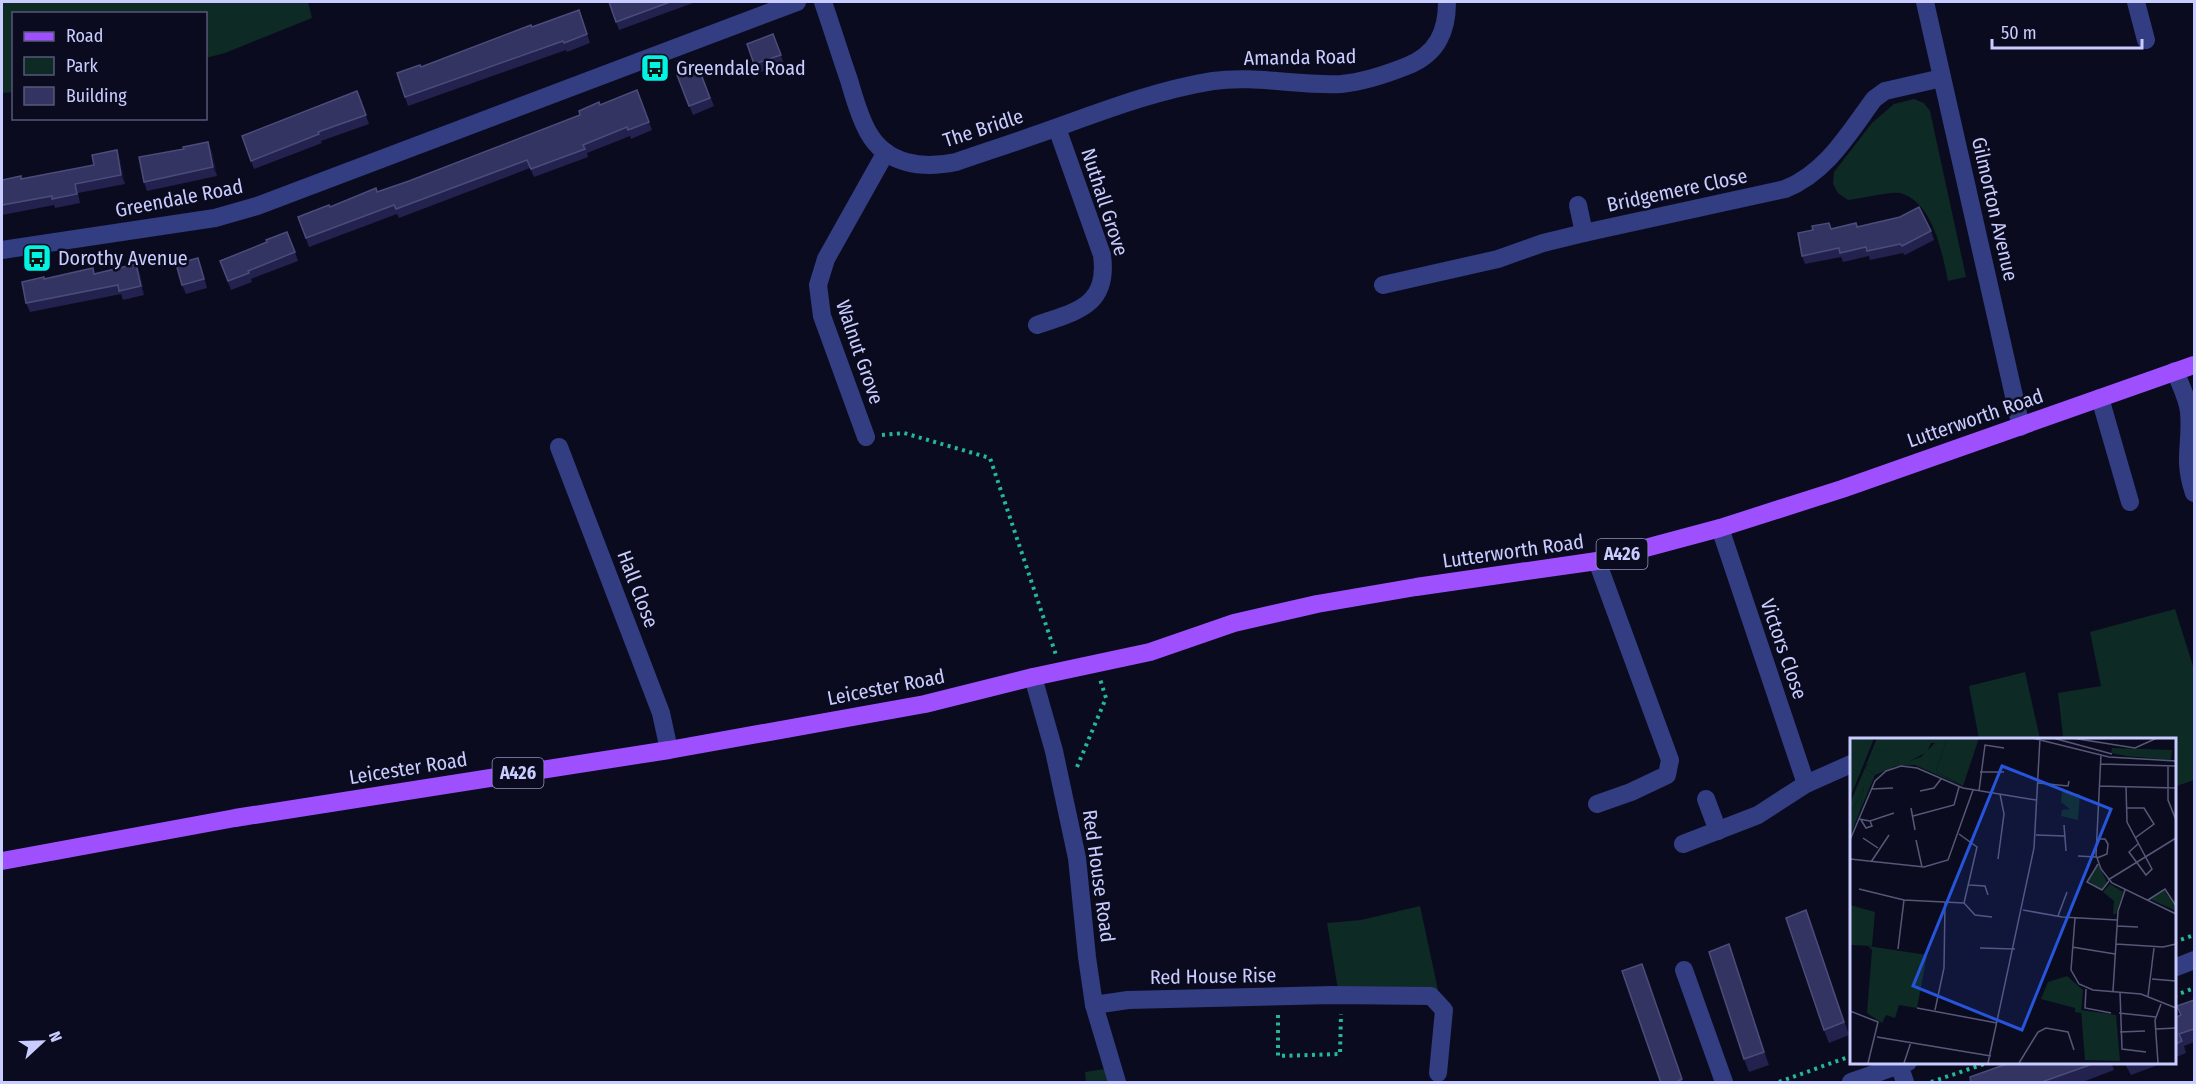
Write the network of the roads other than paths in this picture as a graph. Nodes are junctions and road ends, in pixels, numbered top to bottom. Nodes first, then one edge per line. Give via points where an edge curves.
1 (797, 2) edge
2 (823, 2) edge
3 (1447, 2) edge
4 (1925, 2) edge
5 (2136, 2) edge
6 (2146, 40) dead end
7 (1942, 78) junction
8 (1147, 95) joint
9 (1057, 128) junction
10 (886, 152) junction
11 (1578, 205) dead end
12 (1584, 234) junction
13 (2, 250) edge
14 (1383, 285) dead end
15 (1037, 325) dead end
16 (2194, 364) edge
17 (2175, 371) junction
18 (2100, 398) junction
19 (2021, 426) junction
20 (866, 437) road end
21 (559, 447) dead end
22 (2194, 493) edge
23 (2130, 502) dead end
24 (1720, 528) junction
25 (1598, 561) junction
26 (1033, 677) junction
27 (669, 750) junction
28 (1850, 764) edge
29 (1806, 784) junction
30 (1706, 800) dead end
31 (1597, 804) dead end
32 (1718, 831) junction
33 (1683, 844) dead end
34 (2, 861) edge
35 (2194, 960) edge
36 (2175, 968) edge
37 (1684, 970) dead end
38 (1095, 1005) junction
39 (1902, 1063) edge
40 (1438, 1073) dead end
41 (1117, 1083) edge
42 (1724, 1083) edge
43 (1851, 1083) edge
44 (1905, 1083) edge

1 - 13 street, Greendale Road via 257,206 204,220
2 - 10 street, The Bridle via 868,133
3 - 8 street, Amanda Road via 1447,20 1438,41 1424,57 1408,66 1341,84 1217,81
4 - 7 street, Gilmorton Avenue
5 - 6 street
7 - 12 street, Bridgemere Close via 1885,91 1874,99 1822,166 1801,183
7 - 19 street, Gilmorton Avenue
8 - 9 street, The Bridle
9 - 10 street, The Bridle via 937,166 918,166
9 - 15 street, Nuthall Grove via 1102,255 1104,272 1101,289 1089,302
10 - 20 street, Walnut Grove via 826,259 818,285 822,316
11 - 12 street
12 - 14 street, Bridgemere Close via 1498,259
16 - 17 main road, Lutterworth Road / A426
17 - 18 main road, Lutterworth Road / A426
17 - 22 street via 2190,411 2186,463
18 - 19 main road, Lutterworth Road / A426
18 - 23 street
19 - 24 main road, Lutterworth Road / A426
21 - 27 street, Hall Close via 661,713
24 - 25 main road, Lutterworth Road / A426
24 - 29 street, Victors Close
25 - 26 main road, Lutterworth Road / A426 via 1317,604 1234,623 1150,652
25 - 31 street via 1670,759 1667,775
26 - 27 main road, Leicester Road / A426 via 925,704
26 - 38 street, Red House Road via 1077,858
27 - 34 main road, Leicester Road / A426 via 235,818
28 - 29 street
29 - 32 street via 1758,815
30 - 32 street
32 - 33 street
35 - 36 street
37 - 42 street
38 - 40 street, Red House Rise via 1128,1000 1431,996 1444,1010
38 - 41 street, Red House Road
39 - 43 street
39 - 44 street

